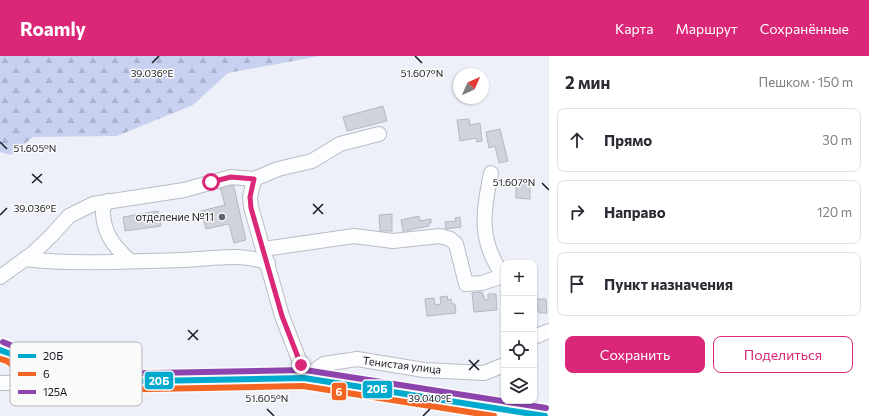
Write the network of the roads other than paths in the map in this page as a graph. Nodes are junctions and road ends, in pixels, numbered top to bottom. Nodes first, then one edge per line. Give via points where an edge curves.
1 (379, 134) dead end
2 (491, 173) dead end
3 (254, 179) junction
4 (108, 201) junction
5 (264, 249) junction
6 (25, 259) junction
7 (130, 261) junction
8 (268, 263) junction
9 (501, 272) edge
10 (0, 277) edge
11 (501, 277) edge
12 (549, 331) edge
13 (537, 336) edge
14 (0, 350) edge
15 (10, 354) edge
16 (501, 366) edge
17 (304, 378) junction
18 (142, 381) edge
19 (512, 406) edge
20 (545, 416) edge

1 - 3 street via 340,144 312,161 278,169
2 - 9 street via 484,213 485,228 488,246
3 - 4 street via 231,177 184,190
3 - 5 street via 250,197 251,208
4 - 6 street via 94,204 69,216
4 - 7 street via 102,208 102,221 118,250
5 - 8 street
5 - 11 street via 354,236 393,241 440,236 456,244 466,284 482,283
6 - 7 street via 48,262
6 - 10 street
7 - 8 street via 235,257 254,258
8 - 17 street via 282,316
12 - 13 street
14 - 15 street
16 - 17 street, Тенистая улица via 484,373 424,370 357,359 324,364
17 - 18 street
17 - 19 street
19 - 20 street

